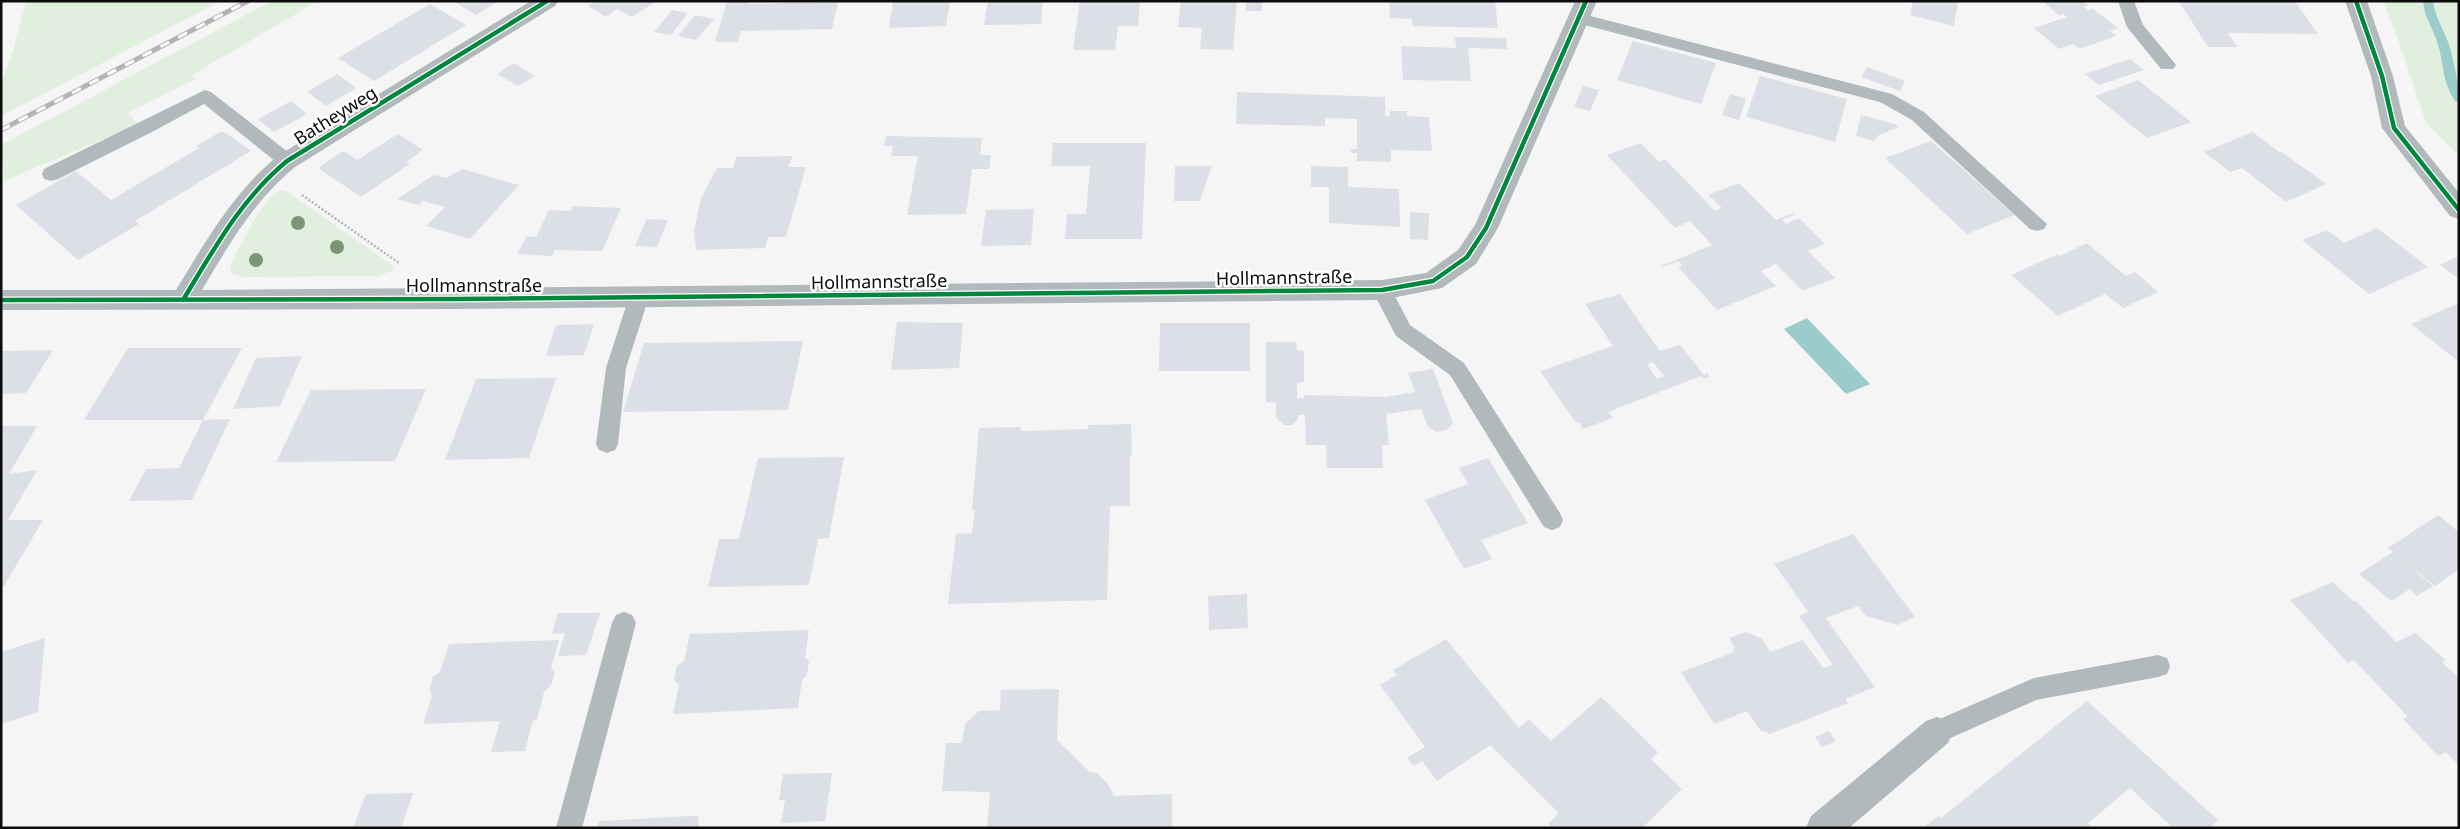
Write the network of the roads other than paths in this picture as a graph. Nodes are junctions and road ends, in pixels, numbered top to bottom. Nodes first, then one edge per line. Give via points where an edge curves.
1 (547, 1) edge
2 (2126, 1) edge
3 (2356, 1) edge
4 (1583, 10) edge
5 (2167, 65) dead end
6 (287, 161) junction
7 (51, 174) dead end
8 (2459, 210) edge
9 (2037, 224) dead end
10 (1382, 290) junction
11 (639, 297) junction
12 (1, 300) edge
13 (183, 300) junction
14 (607, 444) dead end
15 (1552, 520) dead end
16 (624, 623) dead end
17 (2158, 666) dead end
18 (1937, 732) joint
19 (569, 828) edge
20 (1823, 828) edge

1 - 6 street, Batheyweg
2 - 5 lane via 2135,27
3 - 8 street via 2382,76 2394,128
4 - 9 lane via 1886,98 1918,116
4 - 10 street, Hollmannstraße via 1486,228 1467,257 1433,280
6 - 7 lane via 205,96
6 - 13 street, Batheyweg via 266,176 240,206
10 - 11 street, Hollmannstraße
10 - 15 lane via 1403,330 1457,369
11 - 13 street, Hollmannstraße
11 - 14 lane via 616,368
12 - 13 street, Hollmannstraße
16 - 19 lane
17 - 18 lane via 2034,689
18 - 20 street

